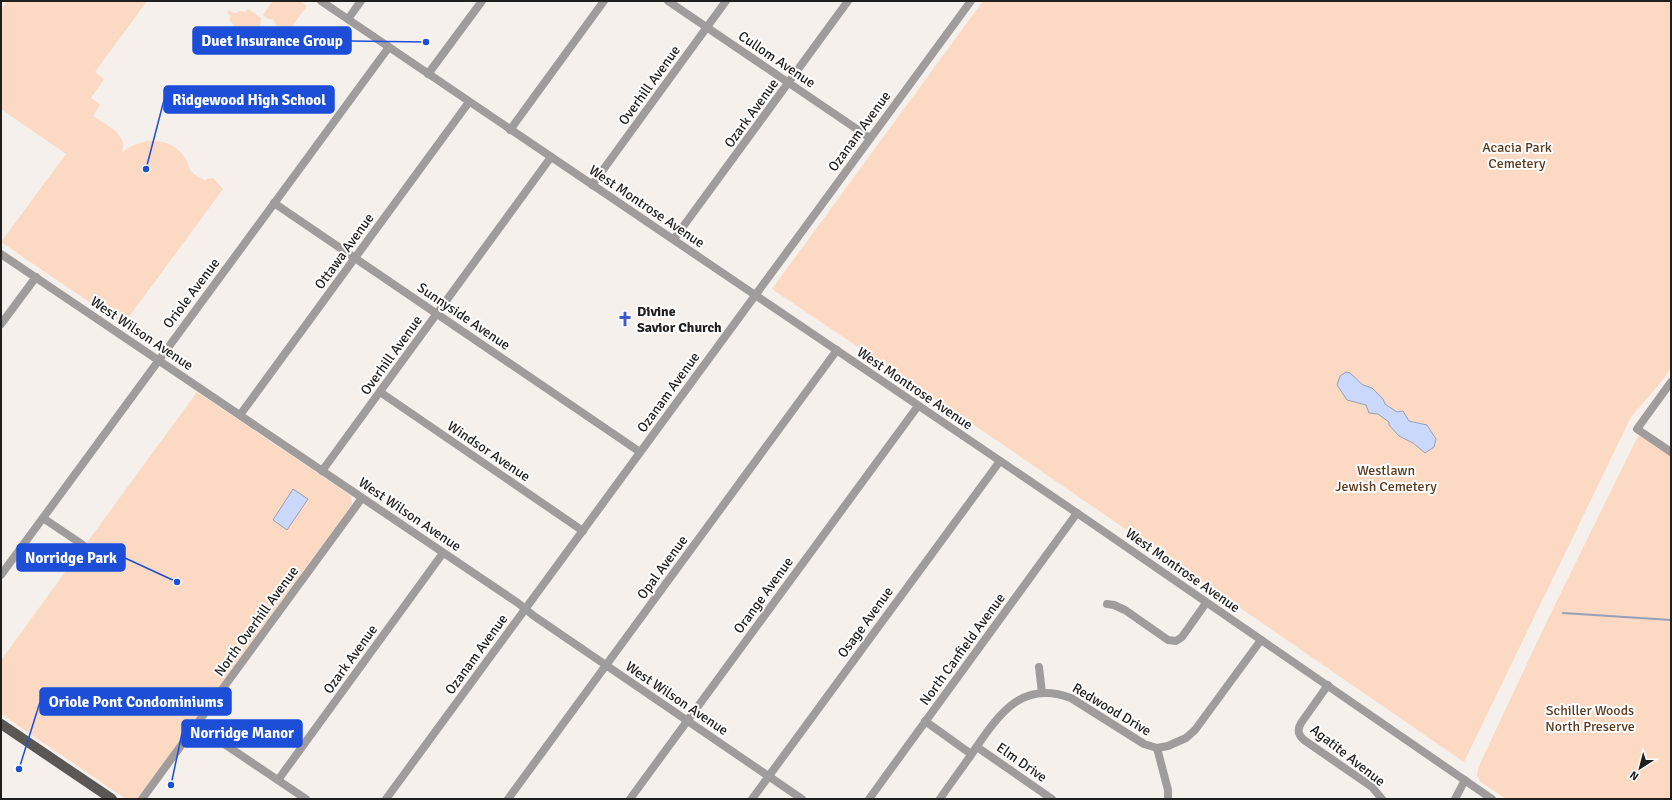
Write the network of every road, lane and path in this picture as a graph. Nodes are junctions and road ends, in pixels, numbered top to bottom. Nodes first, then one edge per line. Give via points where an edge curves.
1 (321, 1) edge
2 (361, 1) edge
3 (482, 1) edge
4 (604, 1) edge
5 (668, 1) edge
6 (726, 1) edge
7 (848, 1) edge
8 (971, 1) edge
9 (348, 19) junction
10 (707, 27) junction
11 (389, 47) junction
12 (428, 74) junction
13 (789, 82) junction
14 (469, 102) junction
15 (510, 130) junction
16 (870, 138) junction
17 (551, 157) junction
18 (592, 184) junction
19 (274, 203) junction
20 (674, 239) junction
21 (1, 254) edge
22 (355, 258) junction
23 (36, 277) junction
24 (755, 294) junction
25 (437, 313) junction
26 (1, 324) edge
27 (837, 350) junction
28 (158, 360) junction
29 (1671, 382) edge
30 (380, 392) junction
31 (918, 406) junction
32 (240, 415) junction
33 (640, 452) junction
34 (1671, 452) edge
35 (1000, 461) junction
36 (322, 471) junction
37 (362, 498) junction
38 (1077, 513) junction
39 (43, 518) junction
40 (583, 531) junction
41 (83, 545) dead end
42 (443, 553) junction
43 (1, 575) edge
44 (1206, 602) junction
45 (1108, 604) dead end
46 (525, 609) junction
47 (1260, 640) junction
48 (606, 665) junction
49 (1039, 667) dead end
50 (1328, 685) junction
51 (1042, 693) junction
52 (688, 720) junction
53 (926, 721) junction
54 (1, 724) edge
55 (196, 725) junction
56 (977, 747) junction
57 (1157, 748) junction
58 (971, 754) junction
59 (769, 776) junction
60 (278, 780) junction
61 (1465, 780) junction
62 (1170, 798) edge
63 (112, 799) edge
64 (142, 799) edge
65 (306, 799) edge
66 (386, 799) edge
67 (508, 799) edge
68 (630, 799) edge
69 (752, 799) edge
70 (802, 799) edge
71 (868, 799) edge
72 (940, 799) edge
73 (1052, 799) edge
74 (1382, 799) edge
75 (1456, 799) edge
76 (1492, 799) edge

1 - 9 street, West Montrose Avenue
2 - 9 street
3 - 12 street
4 - 15 street
5 - 10 street, Cullom Avenue
6 - 10 street, Overhill Avenue
7 - 13 street, Ozark Avenue
8 - 16 street, Ozanam Avenue
9 - 11 street, West Montrose Avenue
10 - 13 street, Cullom Avenue
10 - 18 street, Overhill Avenue
11 - 12 street, West Montrose Avenue
11 - 19 street, Oriole Avenue
12 - 14 street, West Montrose Avenue
13 - 16 street, Cullom Avenue
13 - 20 street, Ozark Avenue
14 - 15 street, West Montrose Avenue
14 - 22 street, Ottawa Avenue
15 - 17 street, West Montrose Avenue
16 - 24 street, Ozanam Avenue
17 - 18 street, West Montrose Avenue
17 - 25 street, Overhill Avenue
18 - 20 street, West Montrose Avenue
19 - 22 street, Sunnyside Avenue
19 - 28 street, Oriole Avenue
20 - 24 street, West Montrose Avenue
21 - 23 street, West Wilson Avenue
22 - 25 street, Sunnyside Avenue
22 - 32 street, Ottawa Avenue
23 - 26 street
23 - 28 street, West Wilson Avenue
24 - 27 street, West Montrose Avenue
24 - 33 street, Ozanam Avenue
25 - 30 street, Overhill Avenue
25 - 33 street, Sunnyside Avenue
27 - 31 street, West Montrose Avenue
27 - 48 street, Opal Avenue
28 - 32 street, West Wilson Avenue
28 - 39 street, Oriole Avenue
29 - 34 street via 1637,429
30 - 36 street, Overhill Avenue
30 - 40 street, Windsor Avenue
31 - 35 street, West Montrose Avenue
31 - 52 street, Orange Avenue
32 - 36 street, West Wilson Avenue
33 - 40 street, Ozanam Avenue
35 - 38 street, West Montrose Avenue
35 - 59 street, Osage Avenue
36 - 37 street, West Wilson Avenue
37 - 42 street, West Wilson Avenue
37 - 55 street, North Overhill Avenue
38 - 44 street, West Montrose Avenue
38 - 53 street, North Canfield Avenue
39 - 41 street
39 - 43 street, Oriole Avenue
40 - 46 street, Ozanam Avenue
42 - 46 street, West Wilson Avenue
42 - 60 street, Ozark Avenue
44 - 45 street via 1182,637 1176,641 1168,640 1120,607
44 - 47 street, West Montrose Avenue
46 - 48 street, West Wilson Avenue
46 - 66 street, Ozanam Avenue
47 - 50 street, West Montrose Avenue
47 - 57 street, Redwood Drive via 1195,730 1177,743
48 - 52 street, West Wilson Avenue
48 - 67 street, Opal Avenue
49 - 51 street
50 - 61 street, West Montrose Avenue
50 - 74 street, Agatite Avenue via 1301,723 1298,732 1304,740 1372,787
51 - 56 street, Redwood Drive via 1010,705
51 - 57 street, Redwood Drive via 1061,694 1071,698 1138,741
52 - 59 street, West Wilson Avenue
52 - 68 street, Orange Avenue
53 - 58 street
53 - 71 street, North Canfield Avenue
54 - 63 main road
55 - 60 street
55 - 64 street, North Overhill Avenue
56 - 58 street, Redwood Drive
56 - 73 street, Elm Drive
57 - 62 street
58 - 72 street, Redwood Drive
59 - 69 street, Osage Avenue
59 - 70 street, West Wilson Avenue
60 - 65 street
61 - 75 street
61 - 76 street, West Montrose Avenue

